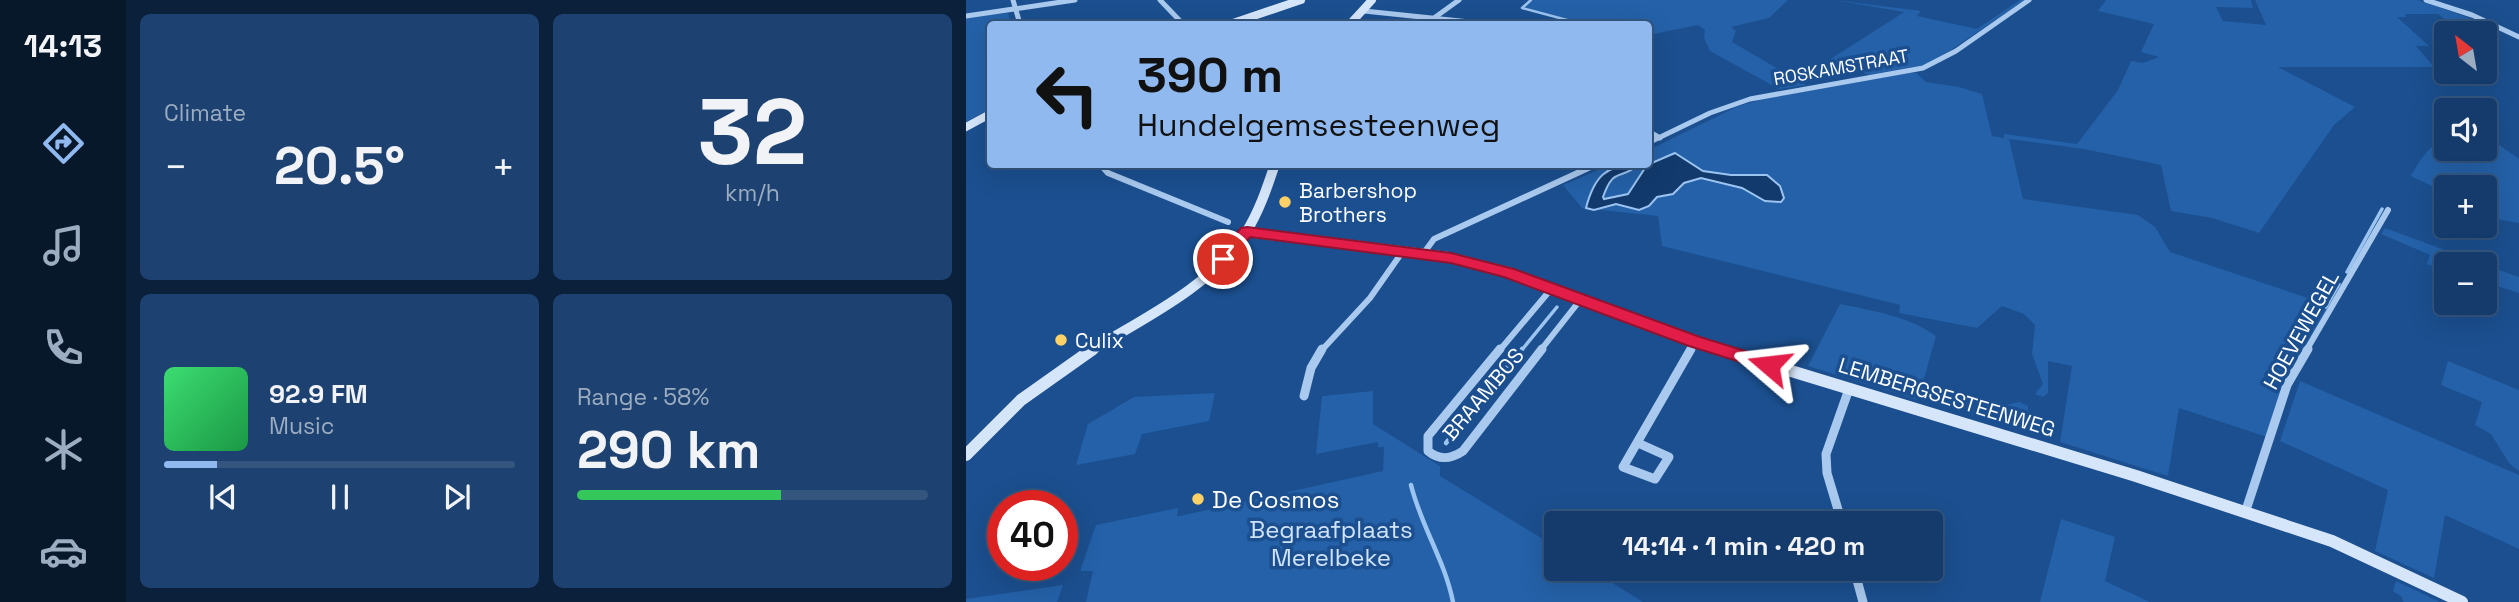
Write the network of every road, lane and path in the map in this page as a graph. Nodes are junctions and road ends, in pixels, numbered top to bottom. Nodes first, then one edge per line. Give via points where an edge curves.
1 (1013, 0) edge
2 (1075, 0) edge
3 (1160, 0) edge
4 (1301, 0) edge
5 (1372, 0) edge
6 (1459, 0) edge
7 (2029, 0) edge
8 (2426, 0) edge
9 (1008, 1) edge
10 (1016, 10) junction
11 (1364, 11) junction
12 (966, 16) edge
13 (1434, 18) junction
14 (1019, 21) edge
15 (1180, 21) edge
16 (1239, 21) edge
17 (1353, 21) edge
18 (1462, 21) edge
19 (2519, 37) edge
20 (987, 116) edge
21 (966, 127) edge
22 (1652, 133) edge
23 (1660, 138) junction
24 (1652, 141) edge
25 (1104, 168) edge
26 (1274, 168) edge
27 (1588, 168) edge
28 (2388, 210) dead end
29 (1228, 222) dead end
30 (1247, 232) junction
31 (1403, 251) junction
32 (1423, 254) junction
33 (1552, 288) junction
34 (1581, 299) junction
35 (1695, 342) junction
36 (1849, 389) junction
37 (1304, 396) dead end
38 (1638, 443) junction
39 (966, 455) edge
40 (1838, 511) edge
41 (2245, 513) junction
42 (1857, 581) edge
43 (1863, 602) edge
44 (2462, 602) edge

1 - 9 street
1 - 10 street
2 - 10 street
3 - 15 street
4 - 16 street
5 - 11 street
6 - 13 street
7 - 23 street, ROSKAMSTRAAT via 1956,51 1923,68 1750,99
8 - 19 street
10 - 12 street
10 - 14 street
11 - 13 street
11 - 17 street
13 - 18 street
20 - 21 street
22 - 23 street
23 - 24 street, ROSKAMSTRAAT
25 - 29 street
26 - 30 street
27 - 32 street via 1434,239
28 - 41 street, HOEVEWEGEL via 2287,385
30 - 31 street, LEMBERGSESTEENWEG
30 - 39 street via 1198,282 1048,379
31 - 32 street, LEMBERGSESTEENWEG
31 - 37 street via 1367,301 1315,356
32 - 33 street, LEMBERGSESTEENWEG via 1476,263
33 - 34 street, LEMBERGSESTEENWEG
33 - 34 street, BRAAMBOS via 1428,436 1428,452 1434,457 1444,459 1463,451
34 - 35 street, LEMBERGSESTEENWEG
35 - 36 street, LEMBERGSESTEENWEG
35 - 38 street
36 - 40 street via 1826,454
36 - 41 street, LEMBERGSESTEENWEG
38 - 38 street via 1623,467 1655,479 1669,457
41 - 44 street, LEMBERGSESTEENWEG via 2332,541
42 - 43 street

